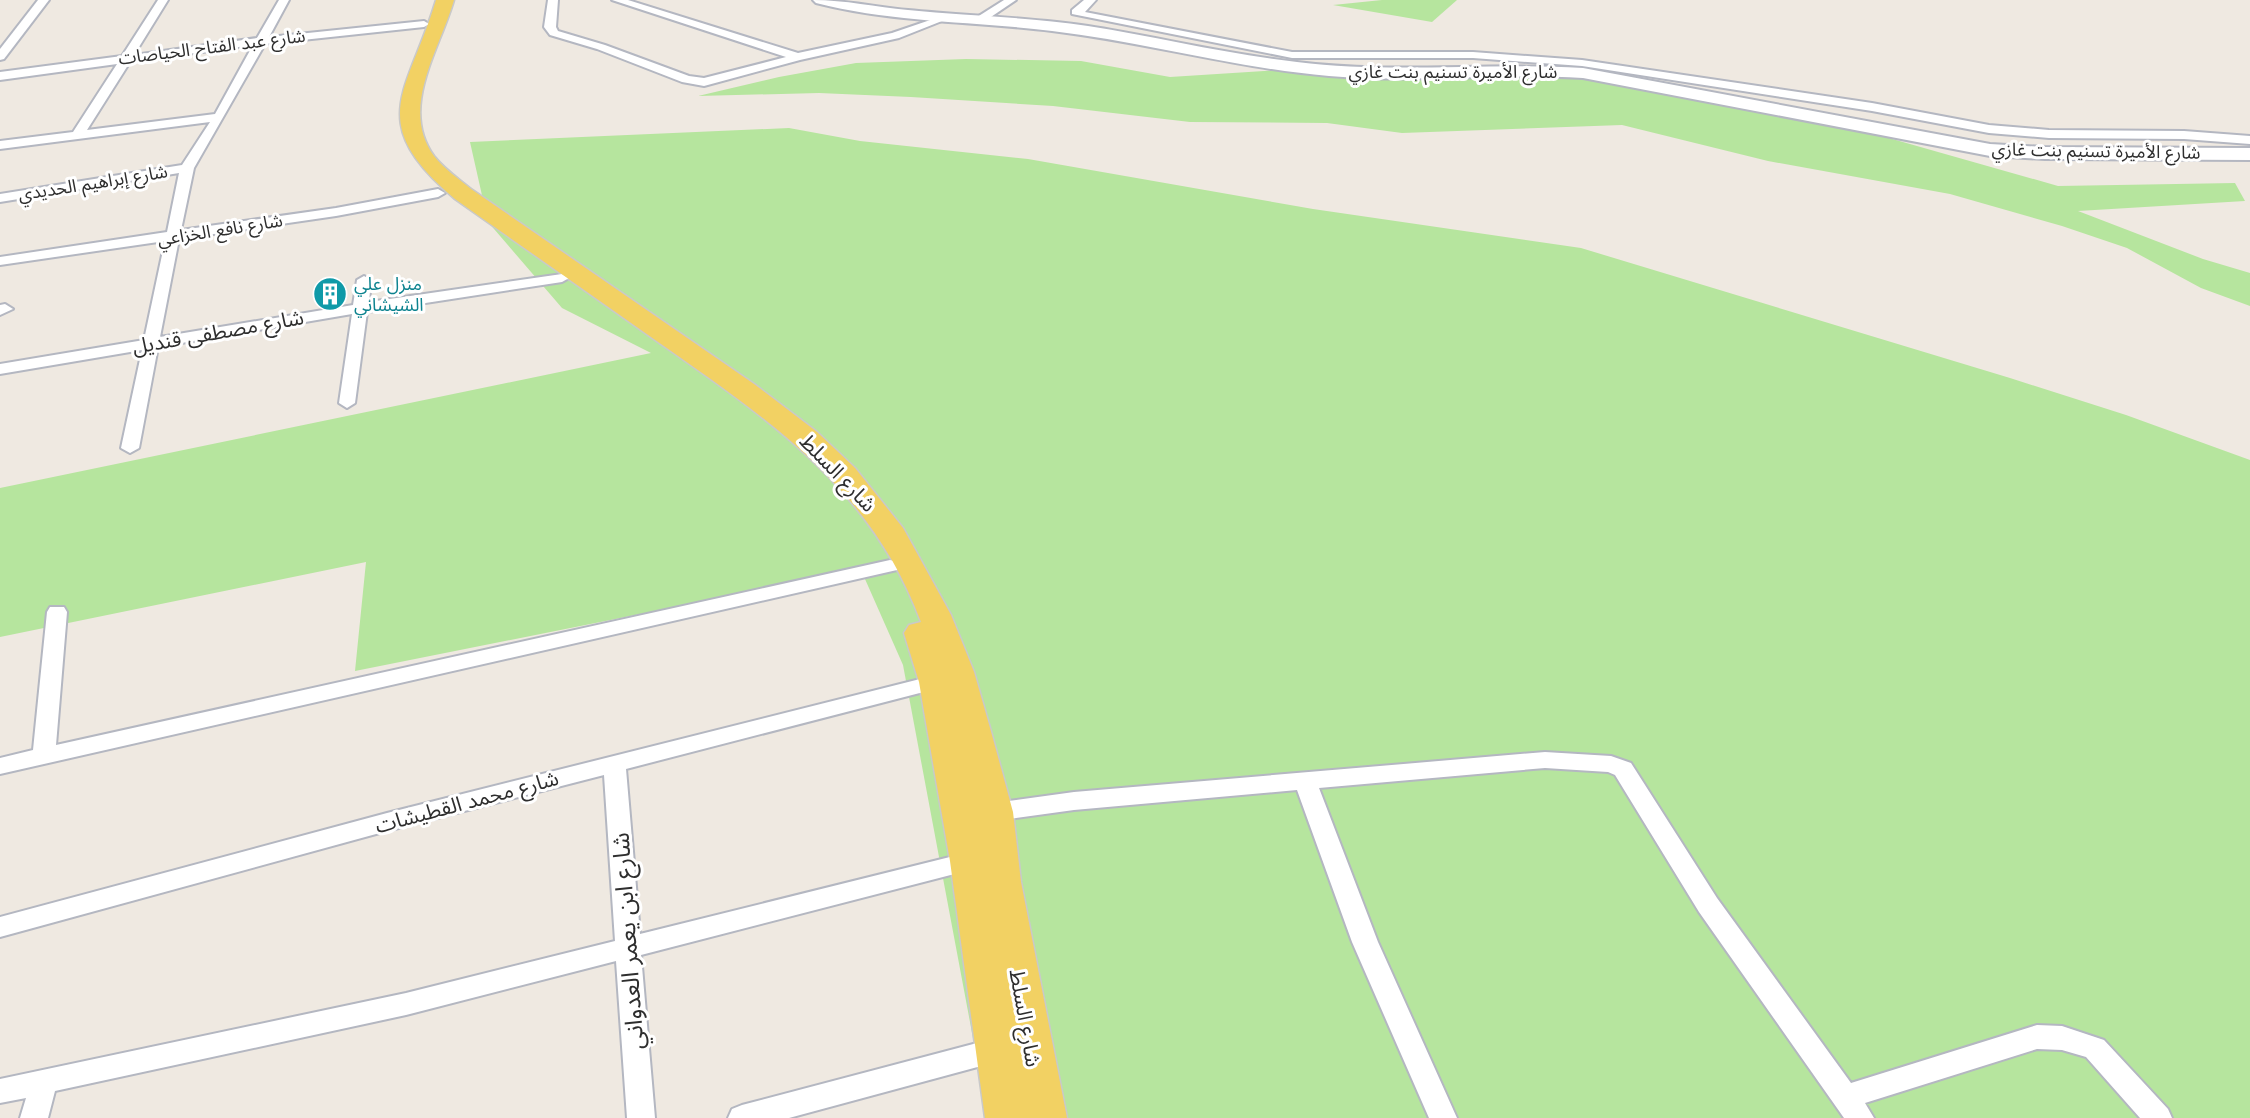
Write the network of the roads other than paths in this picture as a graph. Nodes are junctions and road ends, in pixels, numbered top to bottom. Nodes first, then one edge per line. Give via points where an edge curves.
1 (44, 0) edge
2 (163, 0) edge
3 (284, 0) edge
4 (553, 0) edge
5 (618, 0) edge
6 (821, 0) edge
7 (1011, 0) edge
8 (1091, 0) edge
9 (435, 6) edge
10 (942, 19) junction
11 (978, 22) junction
12 (261, 41) junction
13 (0, 57) edge
14 (798, 57) junction
15 (127, 58) junction
16 (0, 76) edge
17 (219, 117) junction
18 (77, 136) junction
19 (2250, 140) edge
20 (0, 145) edge
21 (2250, 154) edge
22 (187, 168) junction
23 (438, 194) junction
24 (0, 198) edge
25 (171, 237) junction
26 (0, 261) edge
27 (562, 278) junction
28 (364, 280) dead end
29 (360, 308) junction
30 (152, 343) junction
31 (0, 369) edge
32 (347, 403) dead end
33 (130, 448) dead end
34 (890, 566) junction
35 (57, 612) dead end
36 (936, 682) junction
37 (44, 755) junction
38 (614, 764) junction
39 (0, 766) edge
40 (1305, 779) junction
41 (994, 812) junction
42 (970, 861) junction
43 (0, 927) edge
44 (630, 949) junction
45 (996, 1050) junction
46 (44, 1081) junction
47 (0, 1091) edge
48 (1852, 1107) edge
49 (34, 1118) edge
50 (641, 1118) edge
51 (742, 1118) edge
52 (1008, 1118) edge
53 (1044, 1118) edge
54 (1443, 1118) edge
55 (2158, 1118) edge

1 - 13 street via 18,27
2 - 15 street
3 - 12 street
4 - 14 street via 552,32 696,81 723,79
5 - 14 street
6 - 10 main road, شارع الأميرة تسنيم بنت غازي via 886,15
7 - 11 street
8 - 19 street via 1076,12 1292,55 1473,55 1582,62 1989,129
9 - 12 street, شارع عبد الفتاح الحياصات
9 - 23 main road, شارع السلط via 397,91 393,127 408,163
9 - 41 main road, شارع السلط via 409,104 414,141 424,157 463,194 777,415 845,474 888,528 935,615 957,672
10 - 11 main road, شارع الأميرة تسنيم بنت غازي
10 - 14 street via 895,36
11 - 21 main road, شارع الأميرة تسنيم بنت غازي via 1068,29 1330,71 1583,73 1990,150
12 - 15 street, شارع عبد الفتاح الحياصات
12 - 17 street
15 - 16 street, شارع عبد الفتاح الحياصات
15 - 18 street
17 - 18 street
17 - 22 street
18 - 20 street
22 - 24 street, شارع إبراهيم الحديدي
22 - 25 street
23 - 25 street, شارع نافع الخزاعي
23 - 27 main road, شارع السلط
25 - 26 street, شارع نافع الخزاعي
25 - 30 street
27 - 29 street, شارع مصطفى قنديل
27 - 34 main road, شارع السلط via 798,452 852,508
28 - 29 street
29 - 30 street, شارع مصطفى قنديل
29 - 32 street
30 - 31 street, شارع مصطفى قنديل
30 - 33 street
34 - 36 main road, شارع السلط via 919,626
34 - 37 street
35 - 37 street
36 - 38 street, شارع محمد القطيشات
36 - 42 main road, شارع السلط
37 - 39 street
38 - 43 street, شارع محمد القطيشات
38 - 44 street, شارع ابن يعمر العدواني
40 - 41 street
40 - 48 street via 1545,760 1611,764 1623,769 1708,905
40 - 54 street via 1365,942
41 - 53 main road, شارع السلط via 1001,882
42 - 44 street
42 - 45 main road, شارع السلط
44 - 46 street via 406,1004
44 - 50 street, شارع ابن يعمر العدواني
45 - 51 street
45 - 52 main road, شارع السلط
46 - 47 street
46 - 49 street
48 - 55 street via 2036,1037 2062,1038 2095,1048

